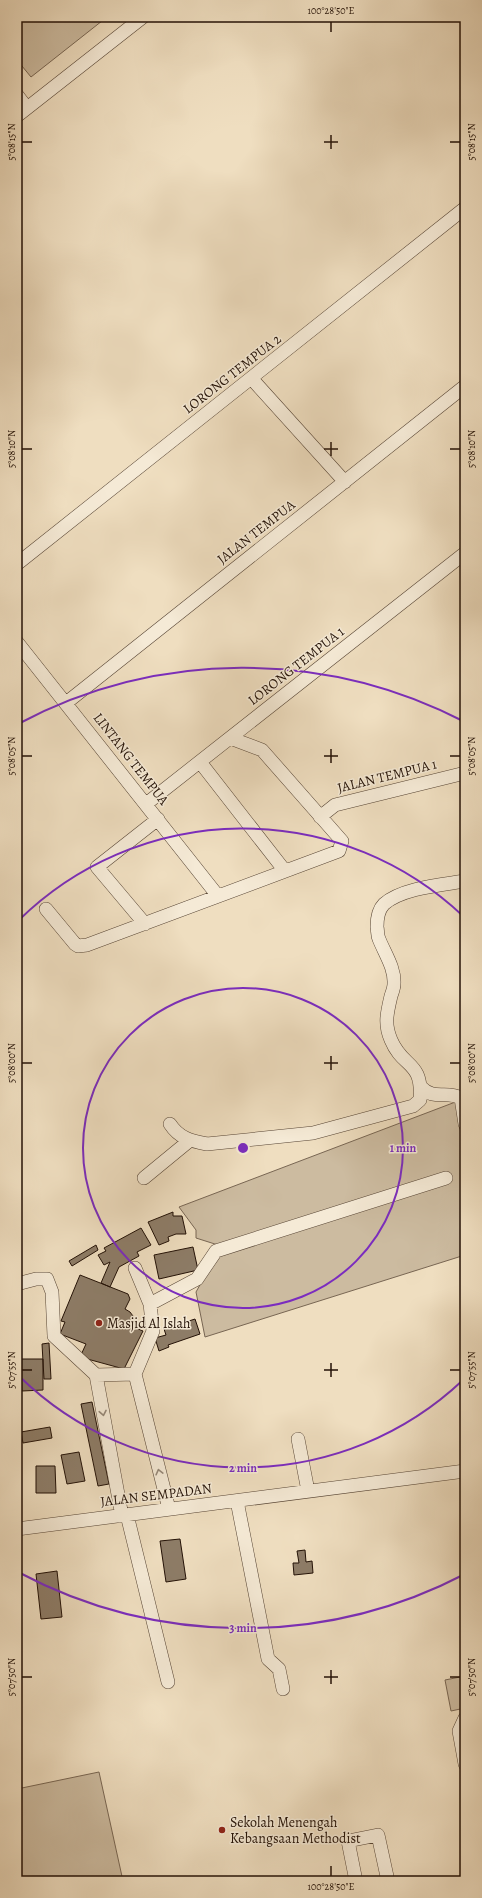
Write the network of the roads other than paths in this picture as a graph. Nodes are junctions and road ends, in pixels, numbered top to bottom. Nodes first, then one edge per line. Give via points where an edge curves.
1 (142, 17) edge
2 (17, 95) edge
3 (22, 112) edge
4 (465, 208) edge
5 (252, 378) junction
6 (465, 386) edge
7 (345, 482) junction
8 (465, 553) edge
9 (17, 564) edge
10 (17, 642) edge
11 (66, 703) junction
12 (230, 738) junction
13 (200, 762) junction
14 (465, 773) edge
15 (146, 804) junction
16 (320, 817) junction
17 (158, 819) junction
18 (285, 871) junction
19 (465, 881) edge
20 (218, 896) junction
21 (46, 909) dead end
22 (145, 924) junction
23 (421, 1087) junction
24 (170, 1124) dead end
25 (465, 1124) edge
26 (189, 1141) junction
27 (144, 1178) dead end
28 (446, 1178) dead end
29 (135, 1268) dead end
30 (17, 1284) edge
31 (150, 1304) junction
32 (136, 1374) junction
33 (96, 1375) junction
34 (298, 1439) dead end
35 (465, 1470) edge
36 (308, 1491) junction
37 (237, 1501) junction
38 (169, 1510) junction
39 (125, 1515) junction
40 (17, 1529) edge
41 (168, 1682) dead end
42 (283, 1689) dead end
43 (465, 1718) edge
44 (465, 1764) edge
45 (356, 1881) edge
46 (388, 1881) edge

1 - 3 street
2 - 3 street
4 - 5 street, LORONG TEMPUA 2
5 - 7 street
5 - 9 street, LORONG TEMPUA 2
6 - 7 street, JALAN TEMPUA
7 - 11 street, JALAN TEMPUA
8 - 12 street, LORONG TEMPUA 1
10 - 11 street, LINTANG TEMPUA
11 - 15 street, LINTANG TEMPUA
12 - 13 street, LORONG TEMPUA 1
12 - 16 street via 262,750
13 - 15 street, LORONG TEMPUA 1
13 - 18 street
14 - 16 street, JALAN TEMPUA 1 via 335,805
15 - 17 street, LINTANG TEMPUA
16 - 18 street via 342,842 339,851
17 - 20 street, LINTANG TEMPUA
17 - 22 street via 96,867
18 - 20 street
19 - 23 street via 395,897 383,905 377,918 378,937 392,967 394,985 386,1027 398,1054 418,1073
20 - 22 street
21 - 22 street via 78,946
23 - 25 street via 433,1095 456,1095 461,1098
23 - 26 street via 420,1100 413,1106 313,1133 207,1144
24 - 26 street via 175,1132
26 - 27 street
28 - 31 street via 216,1251 197,1279
29 - 31 street
30 - 33 street via 47,1279 52,1292 54,1336
31 - 32 street via 153,1331
32 - 33 street
38 -> 32 street
33 -> 39 street
34 - 36 street
35 - 36 street, JALAN SEMPADAN
36 - 37 street, JALAN SEMPADAN
37 - 38 street, JALAN SEMPADAN
37 - 42 street via 268,1659 279,1669
38 - 39 street, JALAN SEMPADAN
39 - 40 street, JALAN SEMPADAN
39 - 41 street
43 - 44 street via 458,1731
45 - 46 street via 348,1841 378,1835

